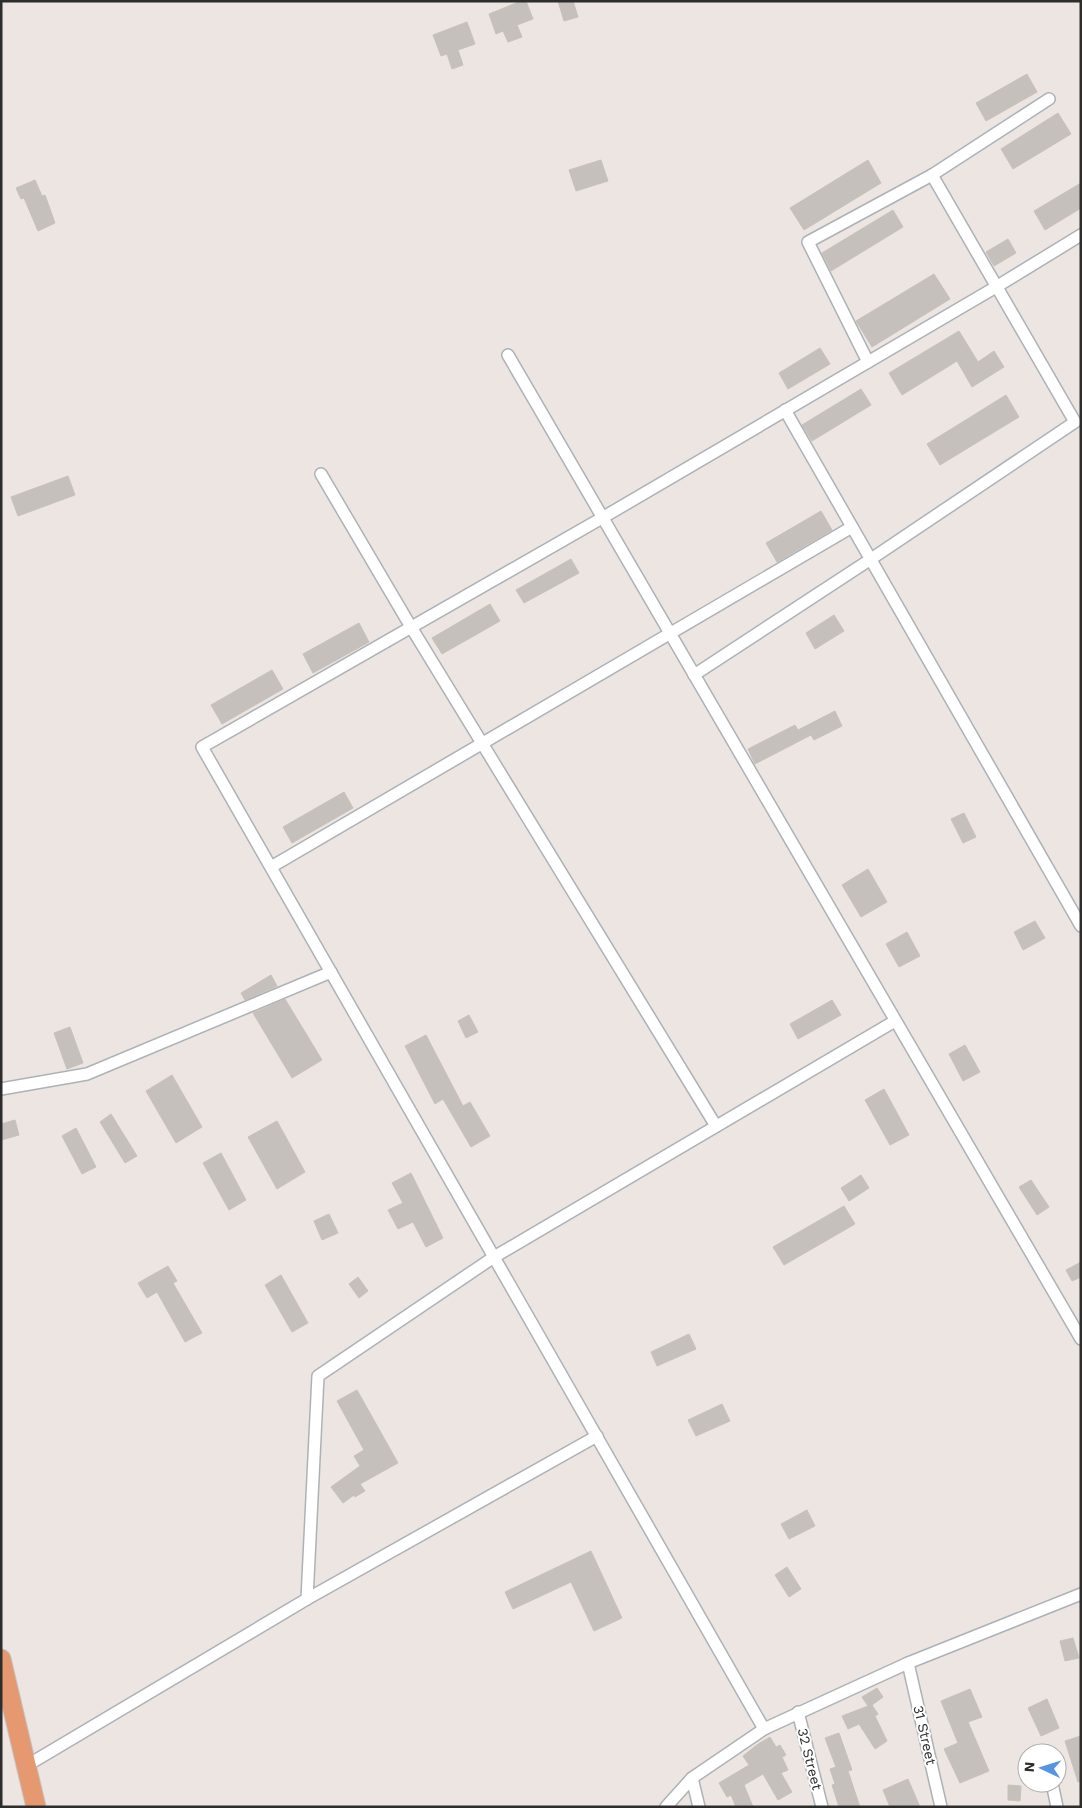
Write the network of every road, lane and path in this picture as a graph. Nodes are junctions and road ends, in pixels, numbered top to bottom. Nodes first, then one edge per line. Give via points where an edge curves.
1 (1049, 99) dead end
2 (932, 175) junction
3 (1081, 235) edge
4 (996, 287) junction
5 (508, 355) dead end
6 (868, 362) junction
7 (785, 410) junction
8 (321, 474) dead end
9 (602, 518) junction
10 (852, 527) junction
11 (871, 559) junction
12 (411, 627) junction
13 (670, 634) junction
14 (694, 675) junction
15 (482, 744) junction
16 (271, 867) junction
17 (1081, 926) edge
18 (331, 972) junction
19 (895, 1021) junction
20 (1, 1089) edge
21 (716, 1126) junction
22 (494, 1256) junction
23 (1080, 1335) edge
24 (597, 1436) junction
25 (1081, 1594) edge
26 (307, 1599) junction
27 (1, 1659) edge
28 (908, 1663) junction
29 (798, 1712) junction
30 (764, 1729) junction
31 (26, 1766) junction
32 (692, 1778) junction
33 (1054, 1793) edge
34 (36, 1807) edge
35 (666, 1807) edge
36 (699, 1807) edge
37 (822, 1807) edge
38 (941, 1807) edge
39 (1057, 1807) edge

1 - 2 street
2 - 4 street
2 - 6 street via 808,242
3 - 4 street
4 - 6 street
4 - 11 street via 1075,422
5 - 9 street
6 - 7 street
7 - 9 street
7 - 10 street
8 - 12 street
9 - 12 street
9 - 13 street
10 - 11 street
10 - 13 street
11 - 14 street
11 - 17 street
12 - 15 street
12 - 16 street via 202,747
13 - 14 street
13 - 15 street
14 - 19 street
15 - 16 street
15 - 21 street
16 - 18 street
18 - 20 street via 87,1074
18 - 22 street
19 - 21 street
19 - 23 street
21 - 22 street
22 - 24 street
22 - 26 street via 318,1376
24 - 26 street
24 - 30 street
25 - 28 street
26 - 31 street
27 - 31 highway
28 - 29 street
28 - 38 street, 31 Street
29 - 30 street
29 - 37 street, 32 Street
30 - 32 street
31 - 34 highway
32 - 35 street
32 - 36 street
33 - 39 street

